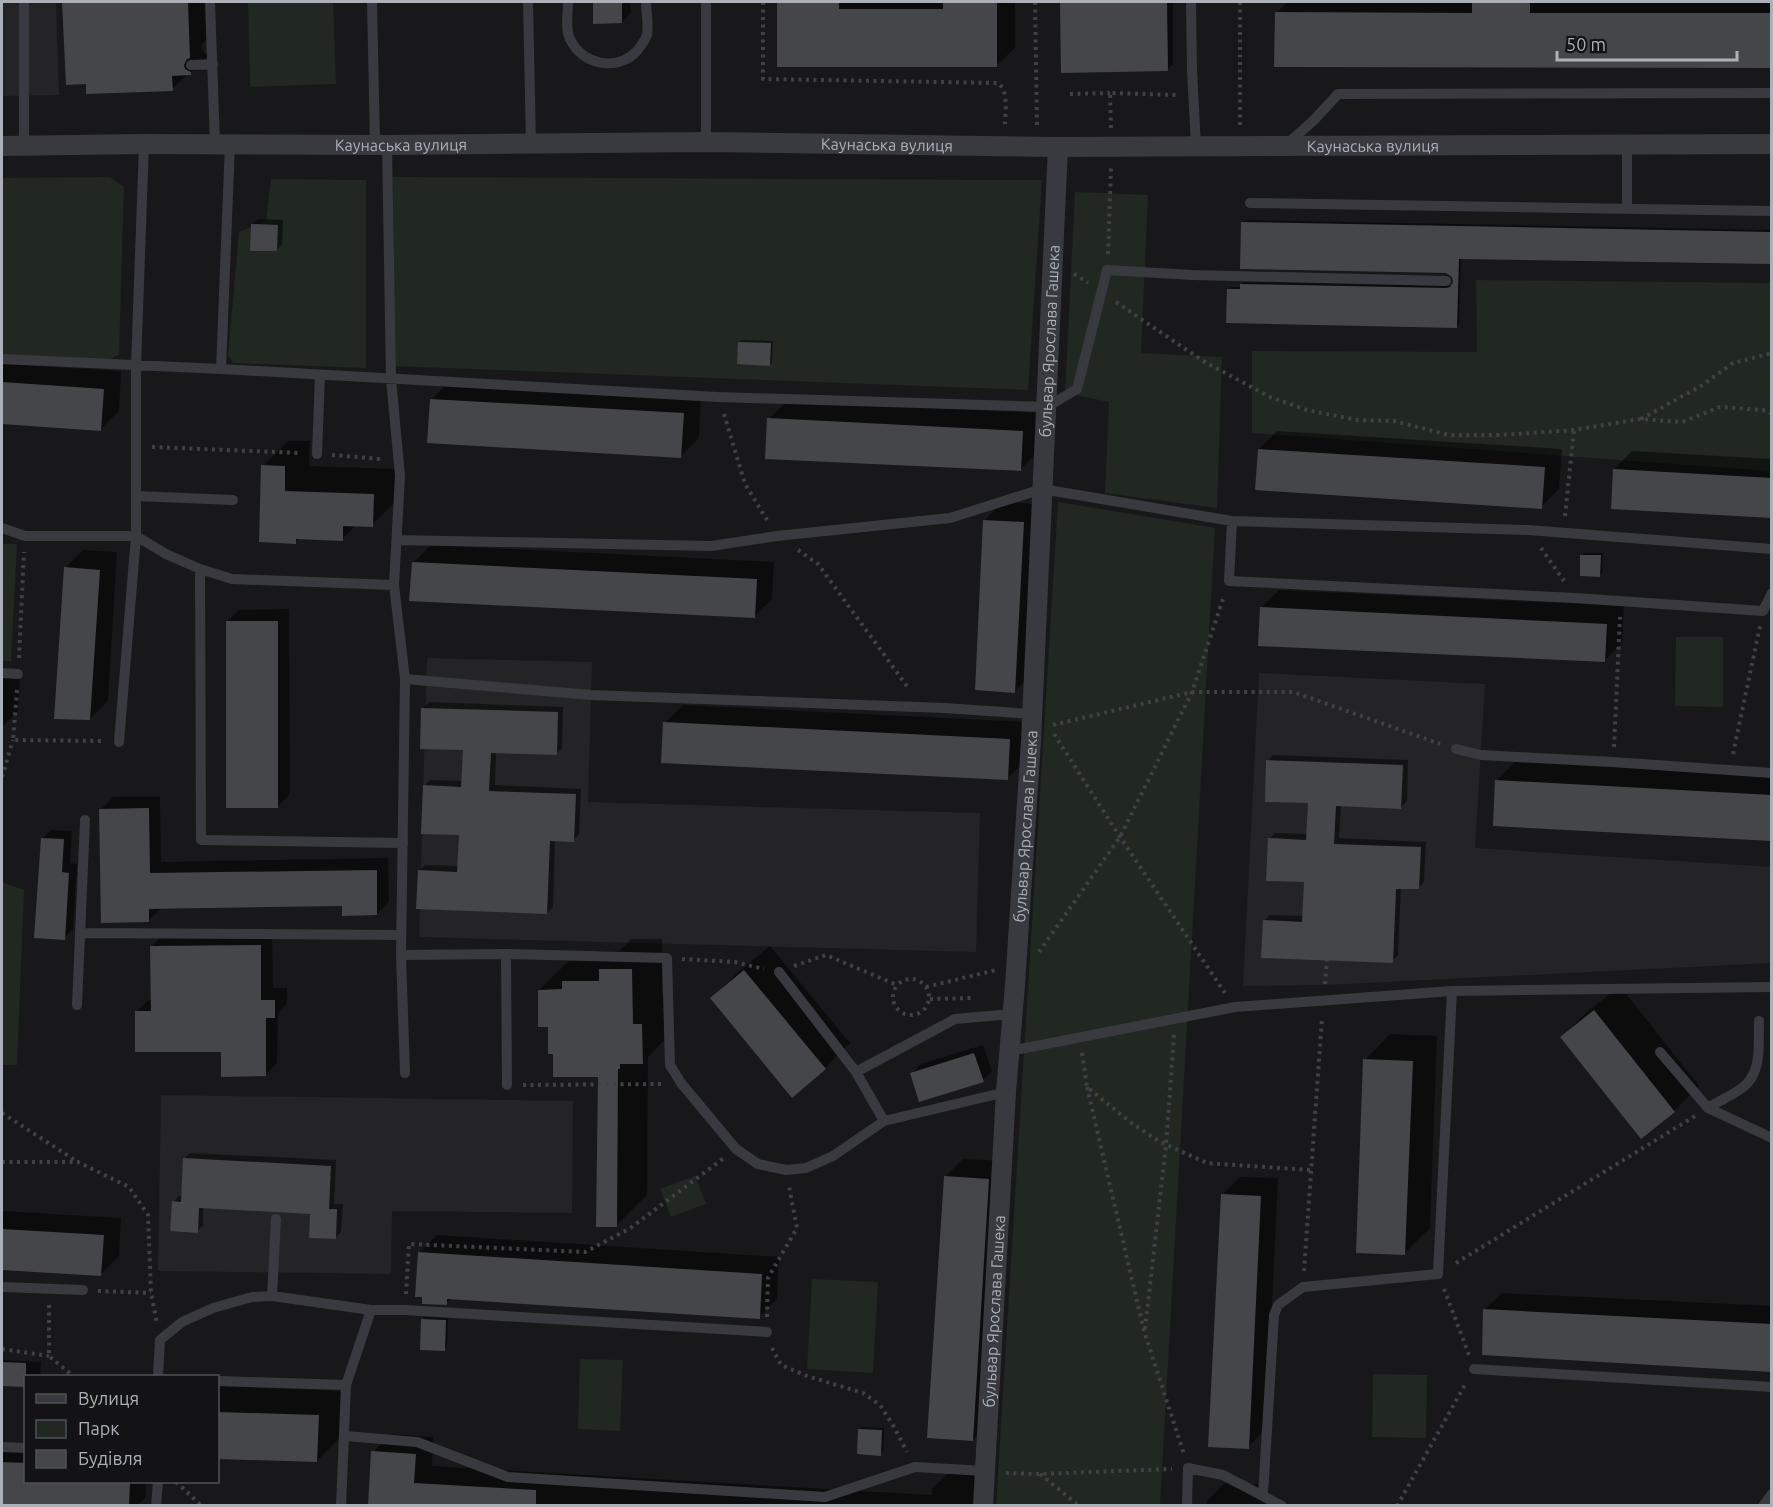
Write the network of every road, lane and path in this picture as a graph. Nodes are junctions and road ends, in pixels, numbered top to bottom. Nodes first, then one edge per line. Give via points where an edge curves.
1 (24, 2) edge
2 (210, 2) edge
3 (372, 2) edge
4 (528, 2) edge
5 (568, 2) edge
6 (646, 2) edge
7 (706, 2) edge
8 (763, 2) edge
9 (1035, 2) edge
10 (1191, 2) edge
11 (1240, 2) edge
12 (213, 64) junction
13 (191, 65) dead end
14 (1110, 93) junction
15 (1772, 93) edge
16 (1070, 94) dead end
17 (1177, 95) dead end
18 (1005, 125) dead end
19 (1037, 125) dead end
20 (1240, 125) dead end
21 (706, 142) junction
22 (144, 144) junction
23 (223, 144) junction
24 (531, 144) junction
25 (1772, 144) edge
26 (24, 145) junction
27 (381, 145) junction
28 (1627, 145) junction
29 (2, 146) edge
30 (1196, 146) junction
31 (1285, 146) junction
32 (1058, 147) junction
33 (1111, 147) junction
34 (1250, 203) dead end
35 (1627, 208) junction
36 (1772, 211) edge
37 (1053, 260) junction
38 (1107, 270) junction
39 (1446, 281) dead end
40 (1090, 285) dead end
41 (1109, 297) dead end
42 (1772, 352) edge
43 (2, 359) edge
44 (136, 366) junction
45 (221, 369) junction
46 (320, 375) junction
47 (391, 379) junction
48 (718, 396) junction
49 (1047, 407) junction
50 (1772, 414) edge
51 (1640, 419) junction
52 (1574, 430) junction
53 (136, 447) junction
54 (317, 454) junction
55 (398, 460) junction
56 (1042, 489) junction
57 (136, 496) junction
58 (233, 500) dead end
59 (1232, 521) junction
60 (2, 528) edge
61 (1528, 530) junction
62 (1564, 533) junction
63 (136, 536) junction
64 (777, 536) junction
65 (398, 540) junction
66 (1772, 549) edge
67 (200, 569) junction
68 (1229, 581) junction
69 (394, 585) junction
70 (1772, 593) edge
71 (1576, 598) junction
72 (1621, 601) junction
73 (1763, 610) junction
74 (2, 673) edge
75 (18, 674) dead end
76 (405, 679) junction
77 (1192, 692) junction
78 (944, 708) junction
79 (1032, 714) junction
80 (13, 740) dead end
81 (119, 742) dead end
82 (1456, 749) joint
83 (1613, 762) junction
84 (1729, 770) junction
85 (1772, 773) edge
86 (2, 777) edge
87 (85, 820) dead end
88 (1120, 837) junction
89 (403, 843) junction
90 (80, 933) junction
91 (401, 935) junction
92 (506, 954) junction
93 (401, 955) junction
94 (1327, 960) dead end
95 (1016, 965) junction
96 (778, 972) dead end
97 (1016, 985) junction
98 (926, 987) junction
99 (1772, 987) edge
100 (1452, 991) junction
101 (1324, 1001) junction
102 (77, 1005) dead end
103 (1235, 1007) junction
104 (1013, 1014) junction
105 (1175, 1019) junction
106 (1759, 1021) dead end
107 (1080, 1038) junction
108 (1010, 1051) junction
109 (1660, 1052) dead end
110 (856, 1072) junction
111 (405, 1073) dead end
112 (681, 1083) junction
113 (507, 1085) joint
114 (1087, 1087) junction
115 (1006, 1092) junction
116 (1708, 1108) junction
117 (2, 1113) edge
118 (884, 1121) junction
119 (1772, 1138) edge
120 (1166, 1145) junction
121 (736, 1149) junction
122 (2, 1162) edge
123 (78, 1162) junction
124 (786, 1170) junction
125 (1311, 1170) junction
126 (276, 1219) dead end
127 (1438, 1274) junction
128 (2, 1287) edge
129 (1303, 1287) junction
130 (50, 1289) junction
131 (83, 1290) joint
132 (151, 1293) junction
133 (272, 1296) junction
134 (371, 1310) junction
135 (405, 1310) junction
136 (1144, 1331) junction
137 (767, 1332) junction
138 (160, 1340) junction
139 (2, 1349) edge
140 (49, 1356) junction
141 (1474, 1369) junction
142 (71, 1375) edge
143 (158, 1375) edge
144 (219, 1381) edge
145 (346, 1385) junction
146 (1772, 1387) edge
147 (345, 1436) junction
148 (2, 1447) edge
149 (24, 1448) edge
150 (915, 1467) junction
151 (1188, 1468) junction
152 (985, 1471) junction
153 (1016, 1474) dead end
154 (1039, 1474) junction
155 (158, 1483) edge
156 (177, 1483) edge
157 (1772, 1494) edge
158 (1263, 1495) junction
159 (156, 1506) edge
160 (202, 1506) edge
161 (341, 1506) edge
162 (983, 1506) edge
163 (1079, 1506) edge
164 (1187, 1506) edge
165 (1282, 1506) edge
166 (1398, 1506) edge
167 (1762, 1506) edge

1 - 26 lane
2 - 12 lane
3 - 27 lane
4 - 24 lane
5 - 6 lane via 568,36 575,47 595,62 608,63 632,56 641,46 647,34
7 - 21 lane
8 - 18 path via 763,79 998,84 1005,92
9 - 19 path
10 - 30 lane
11 - 20 path
12 - 13 lane
12 - 23 lane
14 - 16 path
14 - 17 path
14 - 33 path
15 - 31 lane via 1338,94
21 - 24 street, Каунаська вулиця
21 - 32 street, Каунаська вулиця
22 - 23 street, Каунаська вулиця
22 - 26 street, Каунаська вулиця
22 - 44 lane
23 - 27 street, Каунаська вулиця
23 - 45 lane
24 - 27 street, Каунаська вулиця
25 - 28 street, Каунаська вулиця
26 - 29 street, Каунаська вулиця
27 - 47 lane
28 - 31 street, Каунаська вулиця
28 - 35 lane
30 - 31 street, Каунаська вулиця
30 - 33 street, Каунаська вулиця
32 - 33 street, Каунаська вулиця
32 - 37 street, бульвар Ярослава Гашека
33 - 38 path
34 - 35 lane
35 - 36 lane
37 - 40 path
37 - 49 street, бульвар Ярослава Гашека
38 - 39 lane
38 - 49 lane via 1077,389
41 - 52 path via 1203,361 1270,397 1307,410 1358,420 1394,421 1449,435
42 - 51 path via 1733,363 1701,386
43 - 44 lane
44 - 45 lane
44 - 53 lane
45 - 46 lane
46 - 47 lane
46 - 54 lane
47 - 48 lane
47 - 55 lane
48 - 49 lane
48 - 64 path via 745,484
49 - 56 street, бульвар Ярослава Гашека
50 - 51 path via 1720,407 1682,422
51 - 52 path
52 - 62 path
53 - 54 path
53 - 57 lane
54 - 55 path
55 - 65 lane
56 - 59 lane
56 - 64 lane via 950,518
56 - 79 street, бульвар Ярослава Гашека
57 - 58 lane
57 - 63 lane
59 - 61 lane
59 - 68 lane
60 - 63 lane via 25,536
61 - 62 lane
61 - 71 path
62 - 66 lane
63 - 67 lane
63 - 81 lane
64 - 65 lane via 711,546
64 - 78 path via 818,564 907,688
65 - 69 lane
67 - 69 lane via 232,579
67 - 89 lane via 201,840
68 - 71 lane
68 - 77 path
69 - 76 lane
70 - 73 lane
71 - 72 lane
72 - 73 lane
72 - 83 path
73 - 84 path
74 - 75 lane
76 - 78 lane via 591,695
76 - 89 lane
77 - 82 path via 1293,692
77 - 88 path
77 - 88 path via 1048,726
78 - 79 lane
79 - 95 street, бульвар Ярослава Гашека
80 - 86 path
82 - 83 lane via 1481,755
83 - 84 lane
84 - 85 lane
87 - 90 lane
88 - 97 path
88 - 103 path
89 - 91 lane
90 - 91 lane
90 - 102 lane
91 - 93 lane
92 - 93 lane
92 - 112 lane via 666,958 670,1065
92 - 113 lane
93 - 111 lane
94 - 101 path
95 - 97 street, бульвар Ярослава Гашека
95 - 98 path
96 - 110 lane
97 - 104 street, бульвар Ярослава Гашека
98 - 98 path via 929,1002 921,1012 906,1014 894,1004 894,991 902,981 917,979
99 - 100 lane
100 - 101 lane
100 - 127 lane
101 - 103 lane
101 - 125 path
103 - 105 lane
104 - 108 street, бульвар Ярослава Гашека
104 - 110 lane via 955,1019
105 - 107 lane
105 - 120 path
106 - 116 lane via 1758,1058 1751,1080
107 - 108 lane
107 - 114 path
108 - 115 street, бульвар Ярослава Гашека
109 - 116 lane
110 - 118 lane
112 - 113 path
112 - 121 lane
114 - 120 path
114 - 136 path
115 - 118 lane
115 - 152 street, бульвар Ярослава Гашека
116 - 119 lane
116 - 127 path
117 - 123 path
118 - 124 lane via 833,1156 806,1168
120 - 125 path via 1207,1163
120 - 136 path
121 - 124 lane via 758,1164
121 - 135 path via 629,1229 585,1252 409,1244
122 - 123 path
123 - 132 path via 129,1186 148,1215
124 - 137 path via 796,1228 768,1278
125 - 129 path
126 - 133 lane
127 - 129 lane
127 - 141 path
128 - 130 lane
129 - 158 lane via 1275,1309
130 - 131 lane
130 - 140 path
131 - 132 path
132 - 138 path
133 - 134 lane
133 - 138 lane via 252,1297 213,1308 182,1322
134 - 135 lane
134 - 145 lane
135 - 137 lane
136 - 151 path
137 - 150 path via 781,1365 863,1393 880,1405
138 - 143 lane
139 - 140 path
140 - 142 path
141 - 146 lane
141 - 166 path
144 - 145 lane
145 - 147 lane
147 - 150 lane via 417,1442 508,1477 825,1497
147 - 161 lane
148 - 149 lane
150 - 152 lane
151 - 154 path
151 - 158 lane via 1224,1475
151 - 164 lane
152 - 162 street, бульвар Ярослава Гашека
153 - 154 path
154 - 163 path
155 - 159 lane
156 - 160 path
157 - 167 lane
158 - 165 lane

